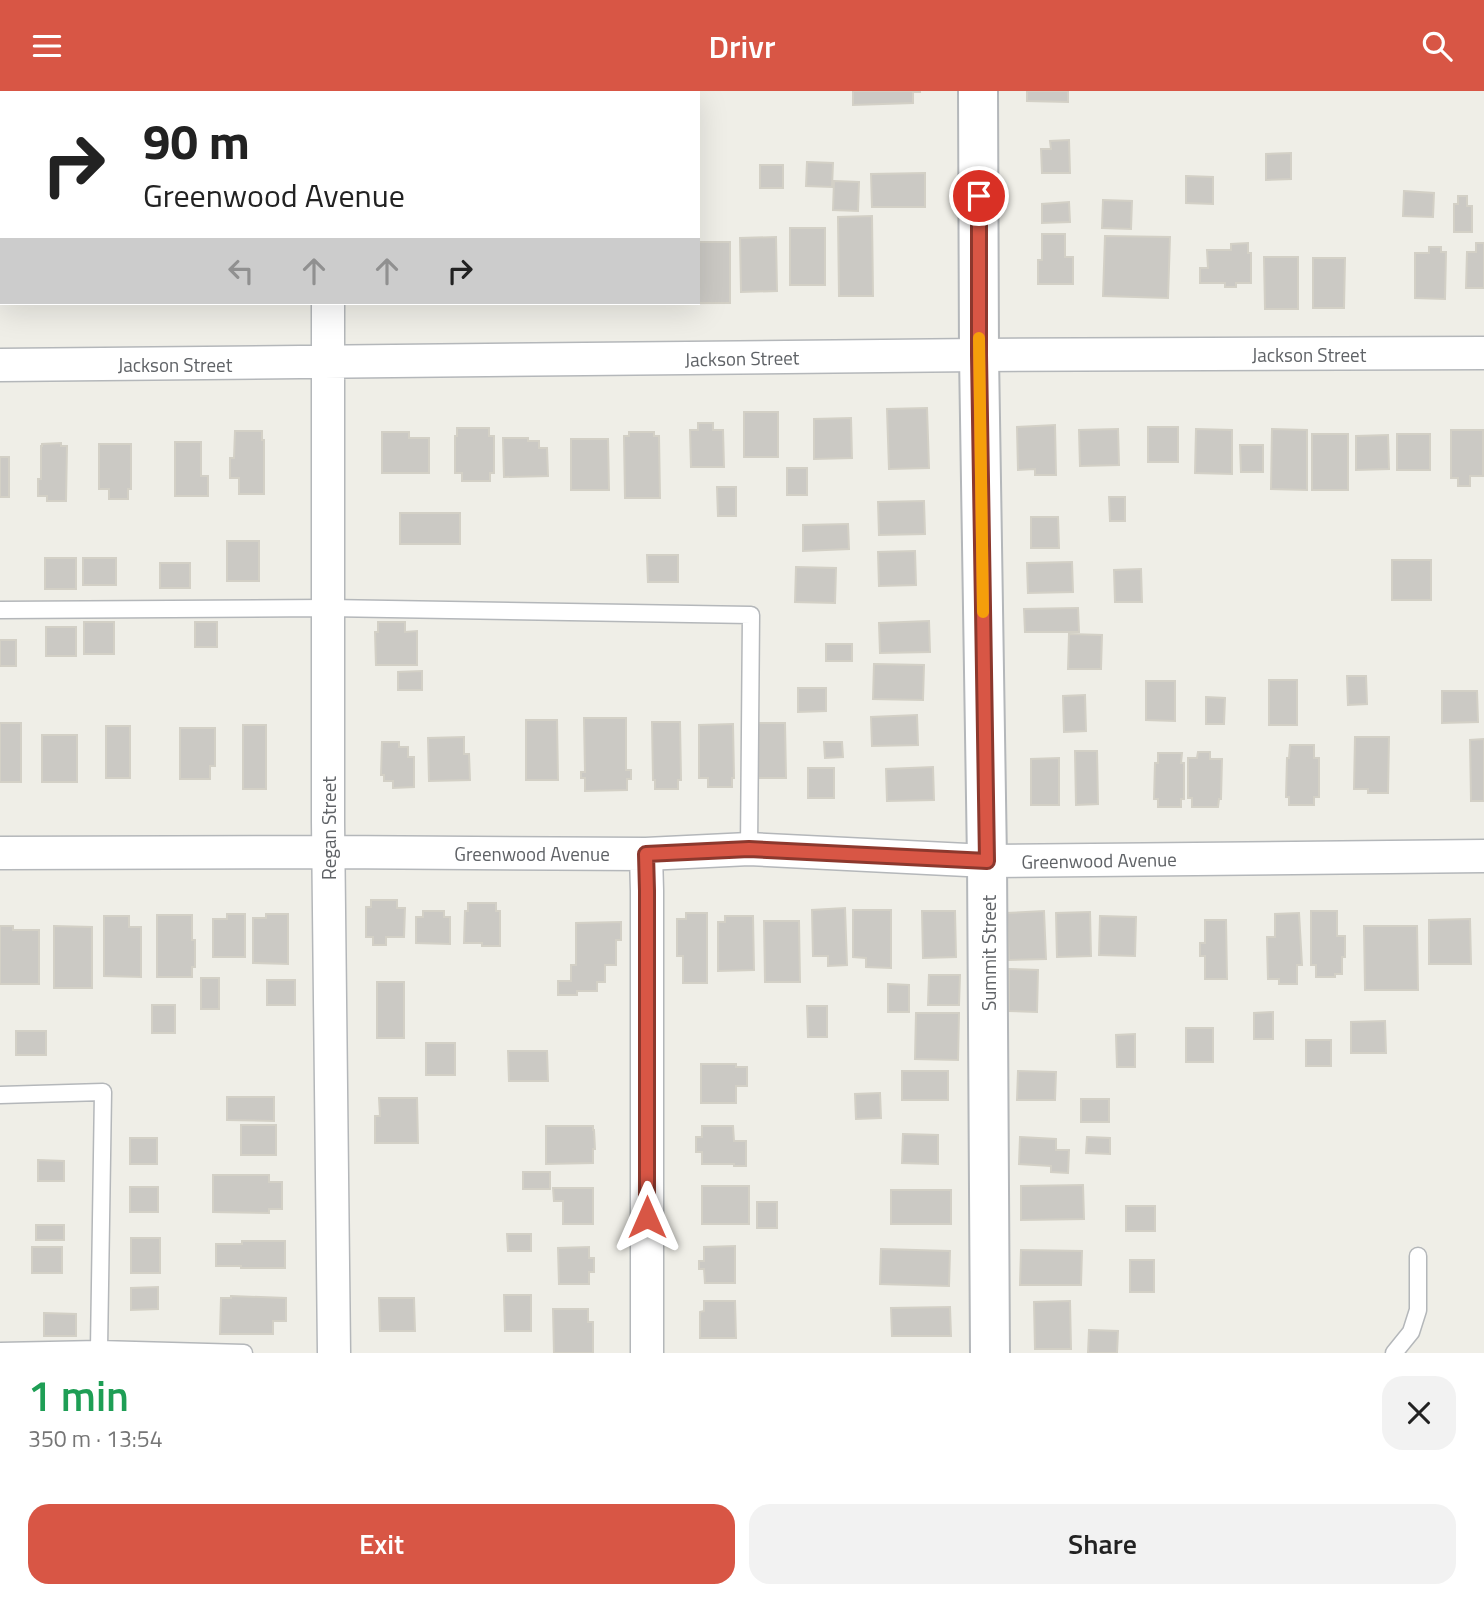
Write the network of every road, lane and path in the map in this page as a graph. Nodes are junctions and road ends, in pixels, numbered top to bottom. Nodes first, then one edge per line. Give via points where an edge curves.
1 (978, 91) edge
2 (328, 305) edge
3 (1484, 353) edge
4 (979, 355) junction
5 (329, 363) junction
6 (0, 365) edge
7 (328, 608) junction
8 (0, 610) edge
9 (749, 849) junction
10 (329, 852) junction
11 (0, 853) edge
12 (646, 854) junction
13 (1484, 856) edge
14 (987, 861) junction
15 (0, 1095) edge
16 (1418, 1256) dead end
17 (99, 1349) junction
18 (0, 1351) edge
19 (244, 1353) edge
20 (334, 1353) edge
21 (647, 1353) edge
22 (990, 1353) edge
23 (1394, 1353) edge

1 - 4 street, Summit Street
2 - 5 street, Regan Street
3 - 4 street, Jackson Street
4 - 5 street, Jackson Street
4 - 14 street, Summit Street
5 - 6 street, Jackson Street
5 - 7 street, Regan Street
7 - 8 lane
7 - 9 lane via 751,615
7 - 10 street, Regan Street
9 - 12 street, Greenwood Avenue
9 - 14 street, Greenwood Avenue
10 - 11 street, Greenwood Avenue
10 - 12 street, Greenwood Avenue
10 - 20 street, Regan Street
12 - 21 street
13 - 14 street, Greenwood Avenue
14 - 22 street, Summit Street
15 - 17 lane via 103,1093
16 - 23 lane via 1418,1310 1411,1332
17 - 18 lane
17 - 19 lane

